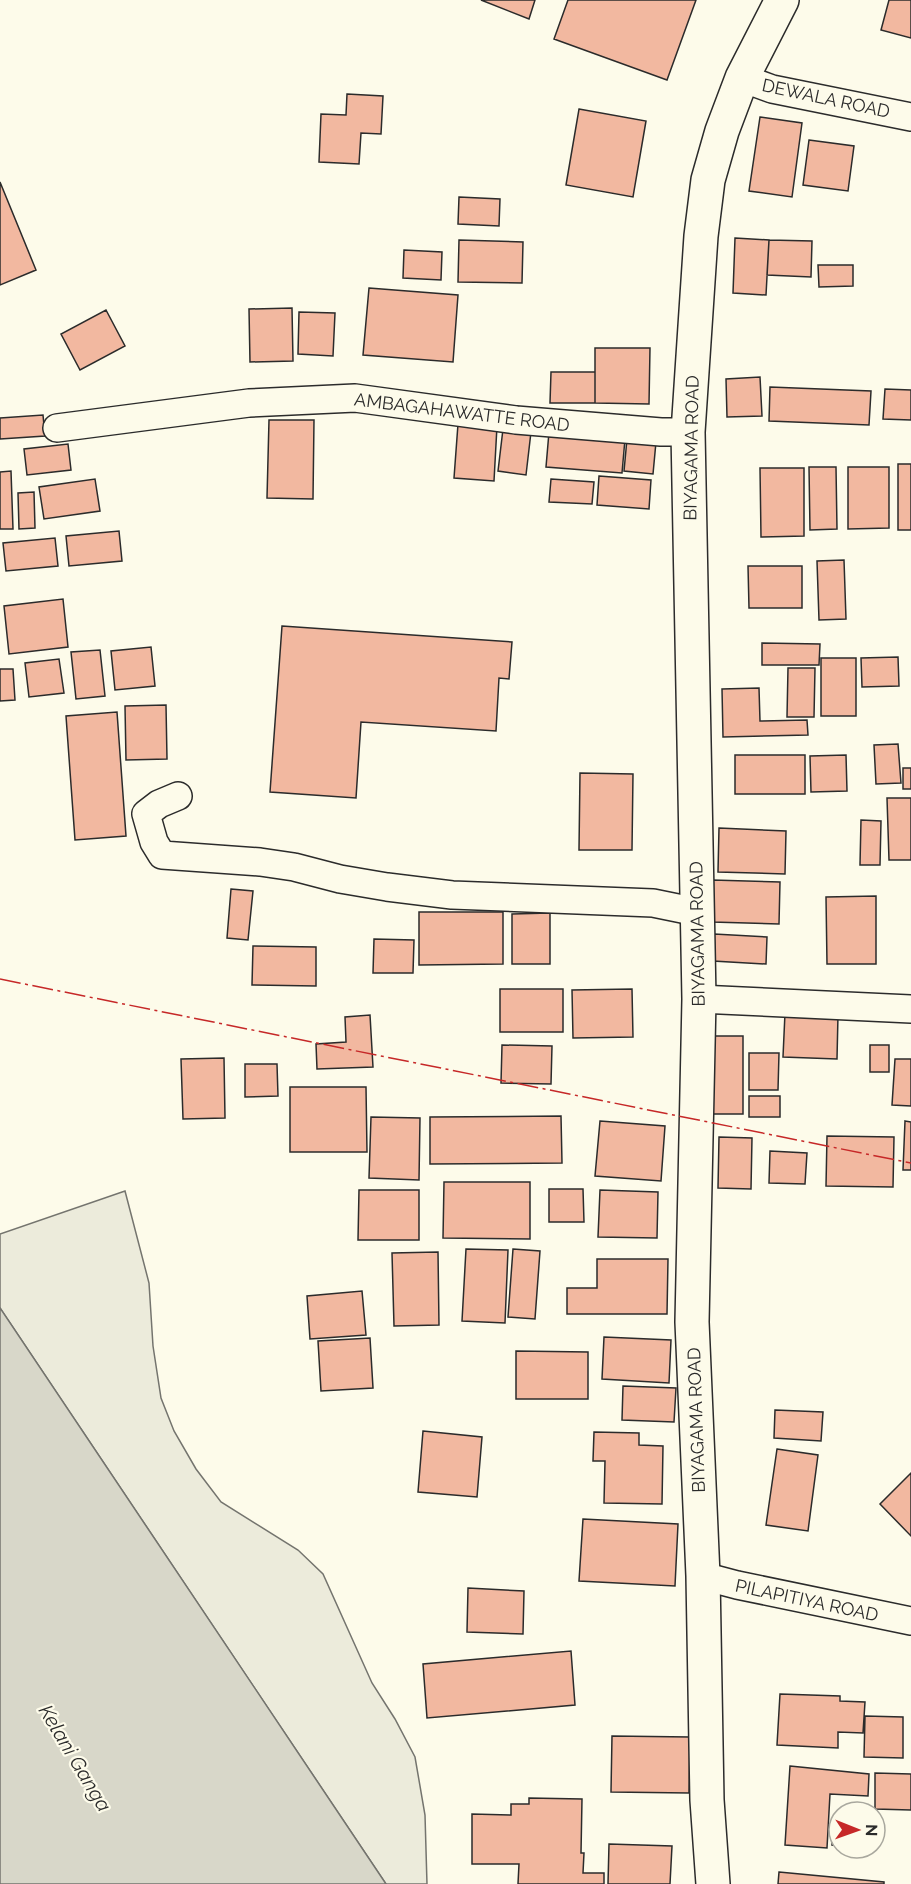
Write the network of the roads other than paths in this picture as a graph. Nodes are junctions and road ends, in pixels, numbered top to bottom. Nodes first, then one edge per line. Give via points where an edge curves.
1 (782, 0) edge
2 (742, 78) junction
3 (911, 117) edge
4 (57, 428) dead end
5 (688, 432) junction
6 (178, 796) dead end
7 (697, 912) junction
8 (699, 999) junction
9 (911, 1009) edge
10 (703, 1576) junction
11 (911, 1621) edge
12 (713, 1884) edge

1 - 2 main road, BIYAGAMA ROAD
2 - 3 street, DEWALA ROAD via 772,89
2 - 5 main road, BIYAGAMA ROAD via 708,180
4 - 5 street, AMBAGAHAWATTE ROAD via 249,403 355,398 516,420
5 - 7 main road, BIYAGAMA ROAD
6 - 7 street via 146,814 162,855 260,862 340,879 452,895 653,903
7 - 8 main road, BIYAGAMA ROAD
8 - 9 street
8 - 10 main road, BIYAGAMA ROAD via 692,1322
10 - 11 street, PILAPITIYA ROAD
10 - 12 main road, BIYAGAMA ROAD via 707,1800

